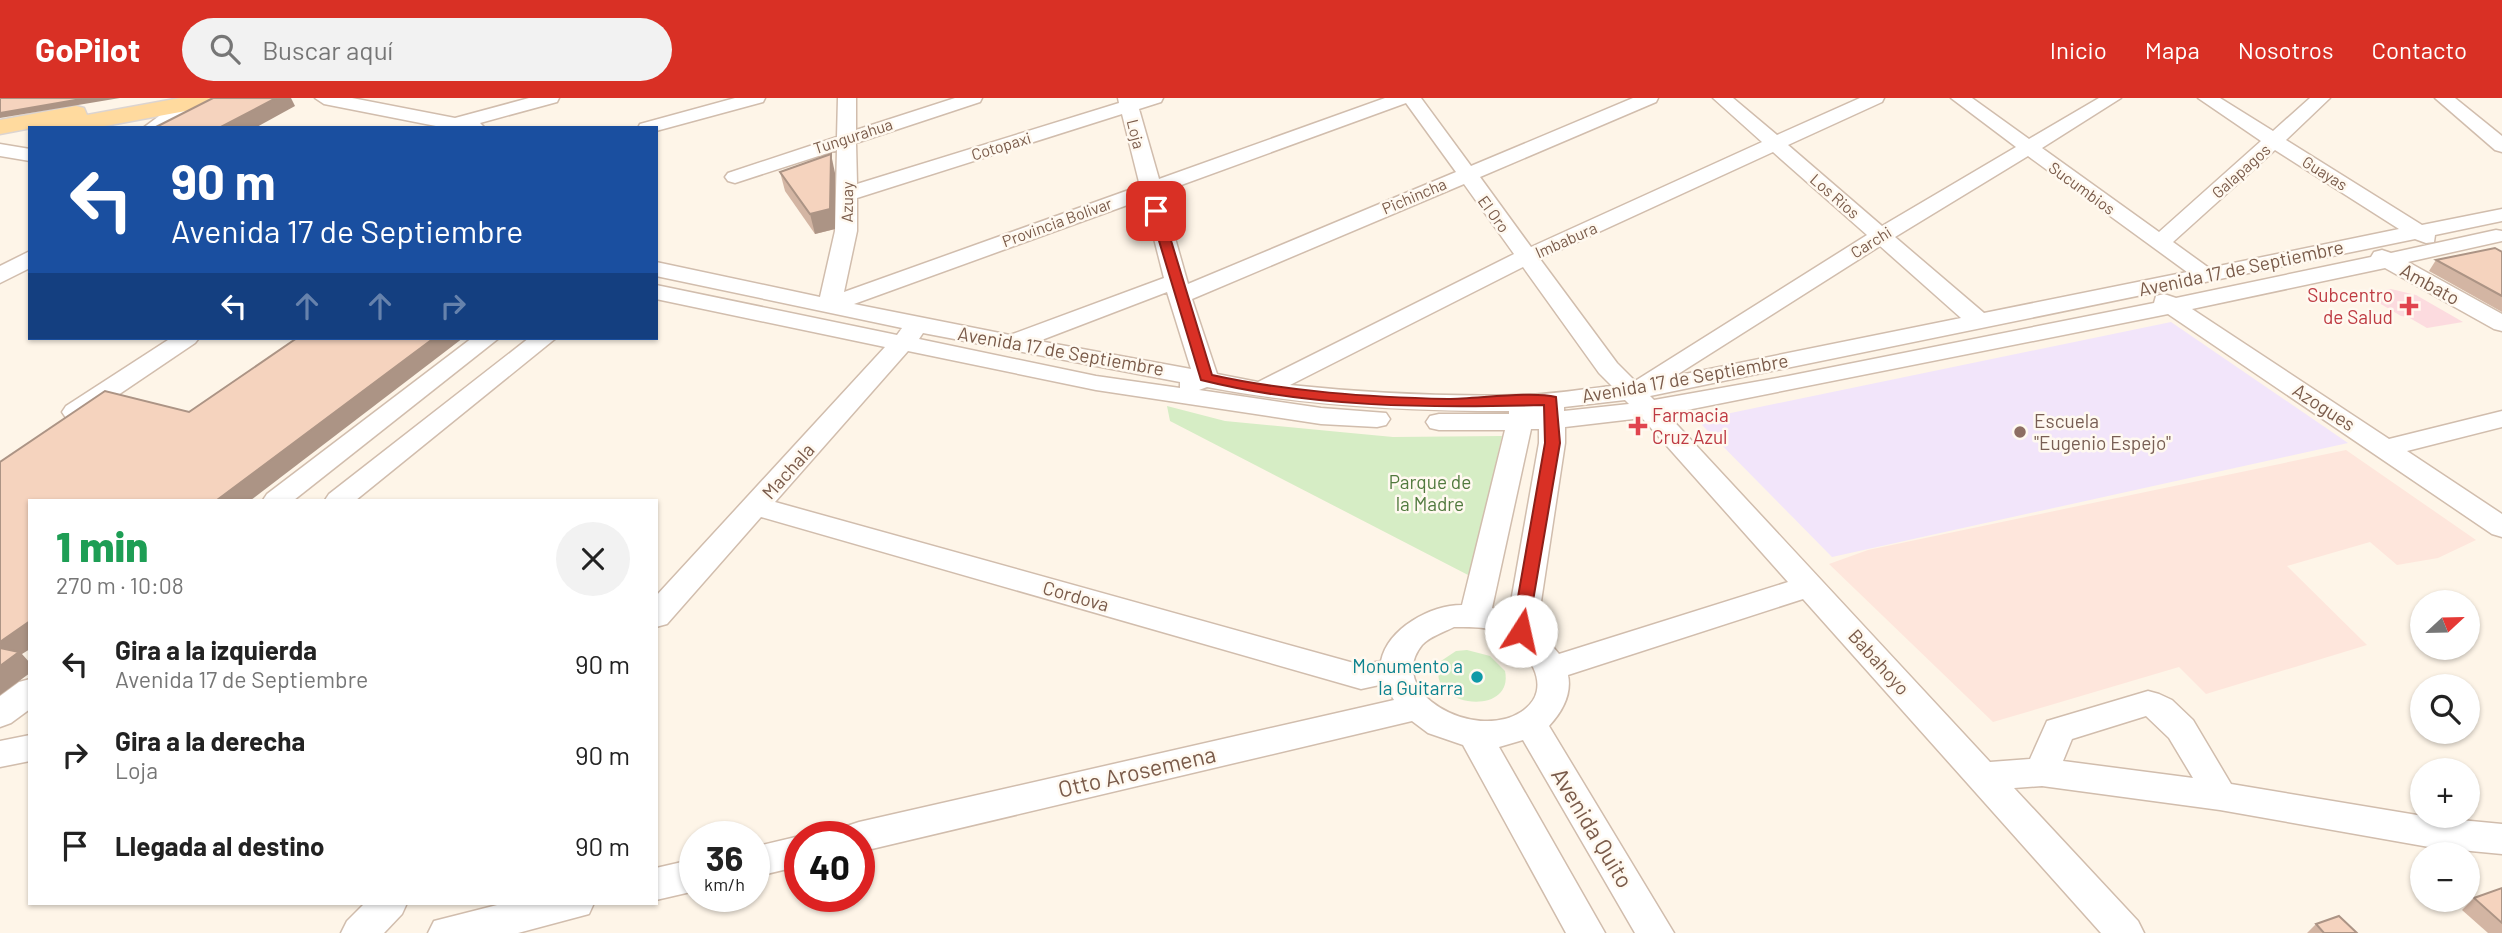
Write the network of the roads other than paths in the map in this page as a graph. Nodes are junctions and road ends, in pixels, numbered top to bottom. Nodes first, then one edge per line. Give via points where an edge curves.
1 (162, 98) edge
2 (218, 98) edge
3 (324, 98) edge
4 (550, 98) edge
5 (756, 98) edge
6 (847, 98) edge
7 (973, 98) edge
8 (1154, 98) edge
9 (1402, 98) edge
10 (1412, 98) edge
11 (1649, 98) edge
12 (1722, 98) edge
13 (1875, 98) edge
14 (1960, 98) edge
15 (2112, 98) edge
16 (2207, 98) edge
17 (2321, 98) edge
18 (2444, 98) edge
19 (74, 99) edge
20 (1128, 102) edge
21 (189, 103) junction
22 (382, 111) junction
23 (0, 116) edge
24 (362, 122) dead end
25 (455, 124) junction
26 (75, 126) edge
27 (155, 126) edge
28 (466, 126) edge
29 (654, 126) edge
30 (0, 127) edge
31 (28, 132) edge
32 (848, 138) junction
33 (0, 139) edge
34 (2274, 141) junction
35 (1776, 144) junction
36 (2502, 146) edge
37 (2027, 149) junction
38 (0, 150) edge
39 (28, 155) edge
40 (0, 169) edge
41 (28, 173) edge
42 (1465, 174) junction
43 (735, 177) dead end
44 (1150, 188) junction
45 (847, 194) junction
46 (2502, 215) edge
47 (2419, 233) junction
48 (2502, 234) edge
49 (1881, 236) junction
50 (2159, 243) junction
51 (2358, 244) junction
52 (2444, 248) junction
53 (1526, 257) junction
54 (28, 259) edge
55 (2389, 261) junction
56 (658, 269) edge
57 (0, 276) edge
58 (2206, 276) junction
59 (1178, 289) junction
60 (2144, 289) junction
61 (658, 292) edge
62 (830, 305) junction
63 (2173, 307) junction
64 (1979, 321) junction
65 (2502, 324) edge
66 (911, 334) junction
67 (184, 340) edge
68 (484, 340) edge
69 (541, 340) edge
70 (1012, 343) junction
71 (1206, 377) junction
72 (1261, 390) junction
73 (1174, 395) junction
74 (1641, 401) junction
75 (1552, 411) junction
76 (1522, 413) junction
77 (2502, 419) edge
78 (55, 425) edge
79 (2386, 448) junction
80 (334, 456) junction
81 (375, 470) junction
82 (308, 477) junction
83 (343, 497) edge
84 (278, 499) edge
85 (756, 506) junction
86 (2502, 527) edge
87 (1810, 586) junction
88 (658, 614) edge
89 (1475, 616) junction
90 (1521, 631) junction
91 (1552, 668) junction
92 (1396, 670) junction
93 (28, 693) edge
94 (1415, 708) junction
95 (0, 714) edge
96 (1530, 723) junction
97 (1474, 734) junction
98 (28, 748) edge
99 (0, 754) edge
100 (2042, 772) junction
101 (1983, 775) junction
102 (2220, 796) junction
103 (875, 833) edge
104 (2502, 839) edge
105 (679, 879) edge
106 (658, 884) edge
107 (386, 905) edge
108 (567, 905) edge
109 (360, 933) edge
110 (447, 933) edge
111 (1586, 933) edge
112 (1655, 933) edge
113 (2125, 933) edge

1 - 30 main road
2 - 21 main road
3 - 22 street
4 - 25 street
5 - 29 street
6 - 32 street, Azuay
7 - 32 street, Tungurahua
8 - 20 street, Cotopaxi
9 - 44 street, Provincia Bolivar
10 - 42 street, El Oro
11 - 42 street, Pichincha
12 - 35 street, Los Rios
13 - 35 street, Imbabura
14 - 37 street, Sucumbios
15 - 37 street, Carchi
16 - 34 street, Guayas
17 - 34 street, Galapagos
18 - 36 street
19 - 23 street
20 - 44 street, Loja
20 - 45 street, Cotopaxi
21 - 26 main road
21 - 27 street
22 - 24 street
22 - 25 street
25 - 28 street
31 - 33 main road
32 - 43 street, Tungurahua
32 - 45 street, Azuay
34 - 47 street, Guayas
34 - 50 street, Galapagos
35 - 49 street, Los Rios
35 - 53 street, Imbabura
37 - 49 street, Carchi
37 - 50 street, Sucumbios
38 - 39 street
40 - 41 street
42 - 53 street, El Oro
42 - 59 street, Pichincha
44 - 59 street, Loja
44 - 62 street, Provincia Bolivar
45 - 62 street, Azuay via 846,232
46 - 47 street, Avenida 17 de Septiembre
47 - 51 street, Avenida 17 de Septiembre
47 - 52 street, Guayas
48 - 52 street, Avenida 17 de Septiembre
49 - 64 street, Los Rios
49 - 74 street, Carchi
50 - 58 street, Sucumbios
51 - 55 street, Ambato
51 - 58 street, Avenida 17 de Septiembre
52 - 55 street, Avenida 17 de Septiembre
53 - 72 street, Imbabura
53 - 74 street, El Oro via 1608,368
54 - 57 street
55 - 63 street, Avenida 17 de Septiembre
55 - 65 street, Ambato
56 - 62 street, Avenida 17 de Septiembre
58 - 60 street, Avenida 17 de Septiembre
59 - 70 street, Pichincha
59 - 71 street, Loja
60 - 63 street, Azogues
60 - 64 street, Avenida 17 de Septiembre
61 - 66 street, Avenida 17 de Septiembre
62 - 66 street, Avenida 17 de Septiembre
63 - 74 street, Avenida 17 de Septiembre
63 - 79 street, Azogues
64 - 74 street, Avenida 17 de Septiembre
66 - 70 street, Avenida 17 de Septiembre
66 - 73 street, Avenida 17 de Septiembre via 1096,383
66 - 85 street, Machala
67 - 78 street
68 - 80 street
69 - 81 street
70 - 71 street, Avenida 17 de Septiembre
71 - 72 street, Avenida 17 de Septiembre
71 - 73 street
72 - 76 street, Avenida 17 de Septiembre
73 - 76 street, Avenida 17 de Septiembre via 1321,416
74 - 75 street, Avenida 17 de Septiembre
74 - 87 street, Babahoyo
75 - 76 street, Avenida 17 de Septiembre
75 - 90 street via 1552,443
76 - 89 street
77 - 79 street
79 - 86 street, Azogues
80 - 81 street
80 - 82 street
81 - 83 street
82 - 83 street
82 - 84 street
85 - 88 street, Machala
85 - 92 street, Cordova via 1361,677
87 - 91 street
87 - 101 street, Babahoyo
89 - 90 street
89 - 92 street via 1450,616 1410,635 1399,652
90 - 91 street via 1540,648
91 - 96 street via 1553,694
92 - 94 street via 1402,690
93 - 95 street
94 - 97 street via 1441,726
94 - 103 street, Otto Arosemena
96 - 97 street via 1494,734
96 - 112 street, Avenida Quito
97 - 111 street
98 - 99 street
100 - 101 street
100 - 102 street
100 - 102 street via 2059,730 2148,703 2161,706 2175,718
101 - 113 street, Babahoyo
102 - 104 street via 2429,832
105 - 106 street
107 - 109 street
108 - 110 street

